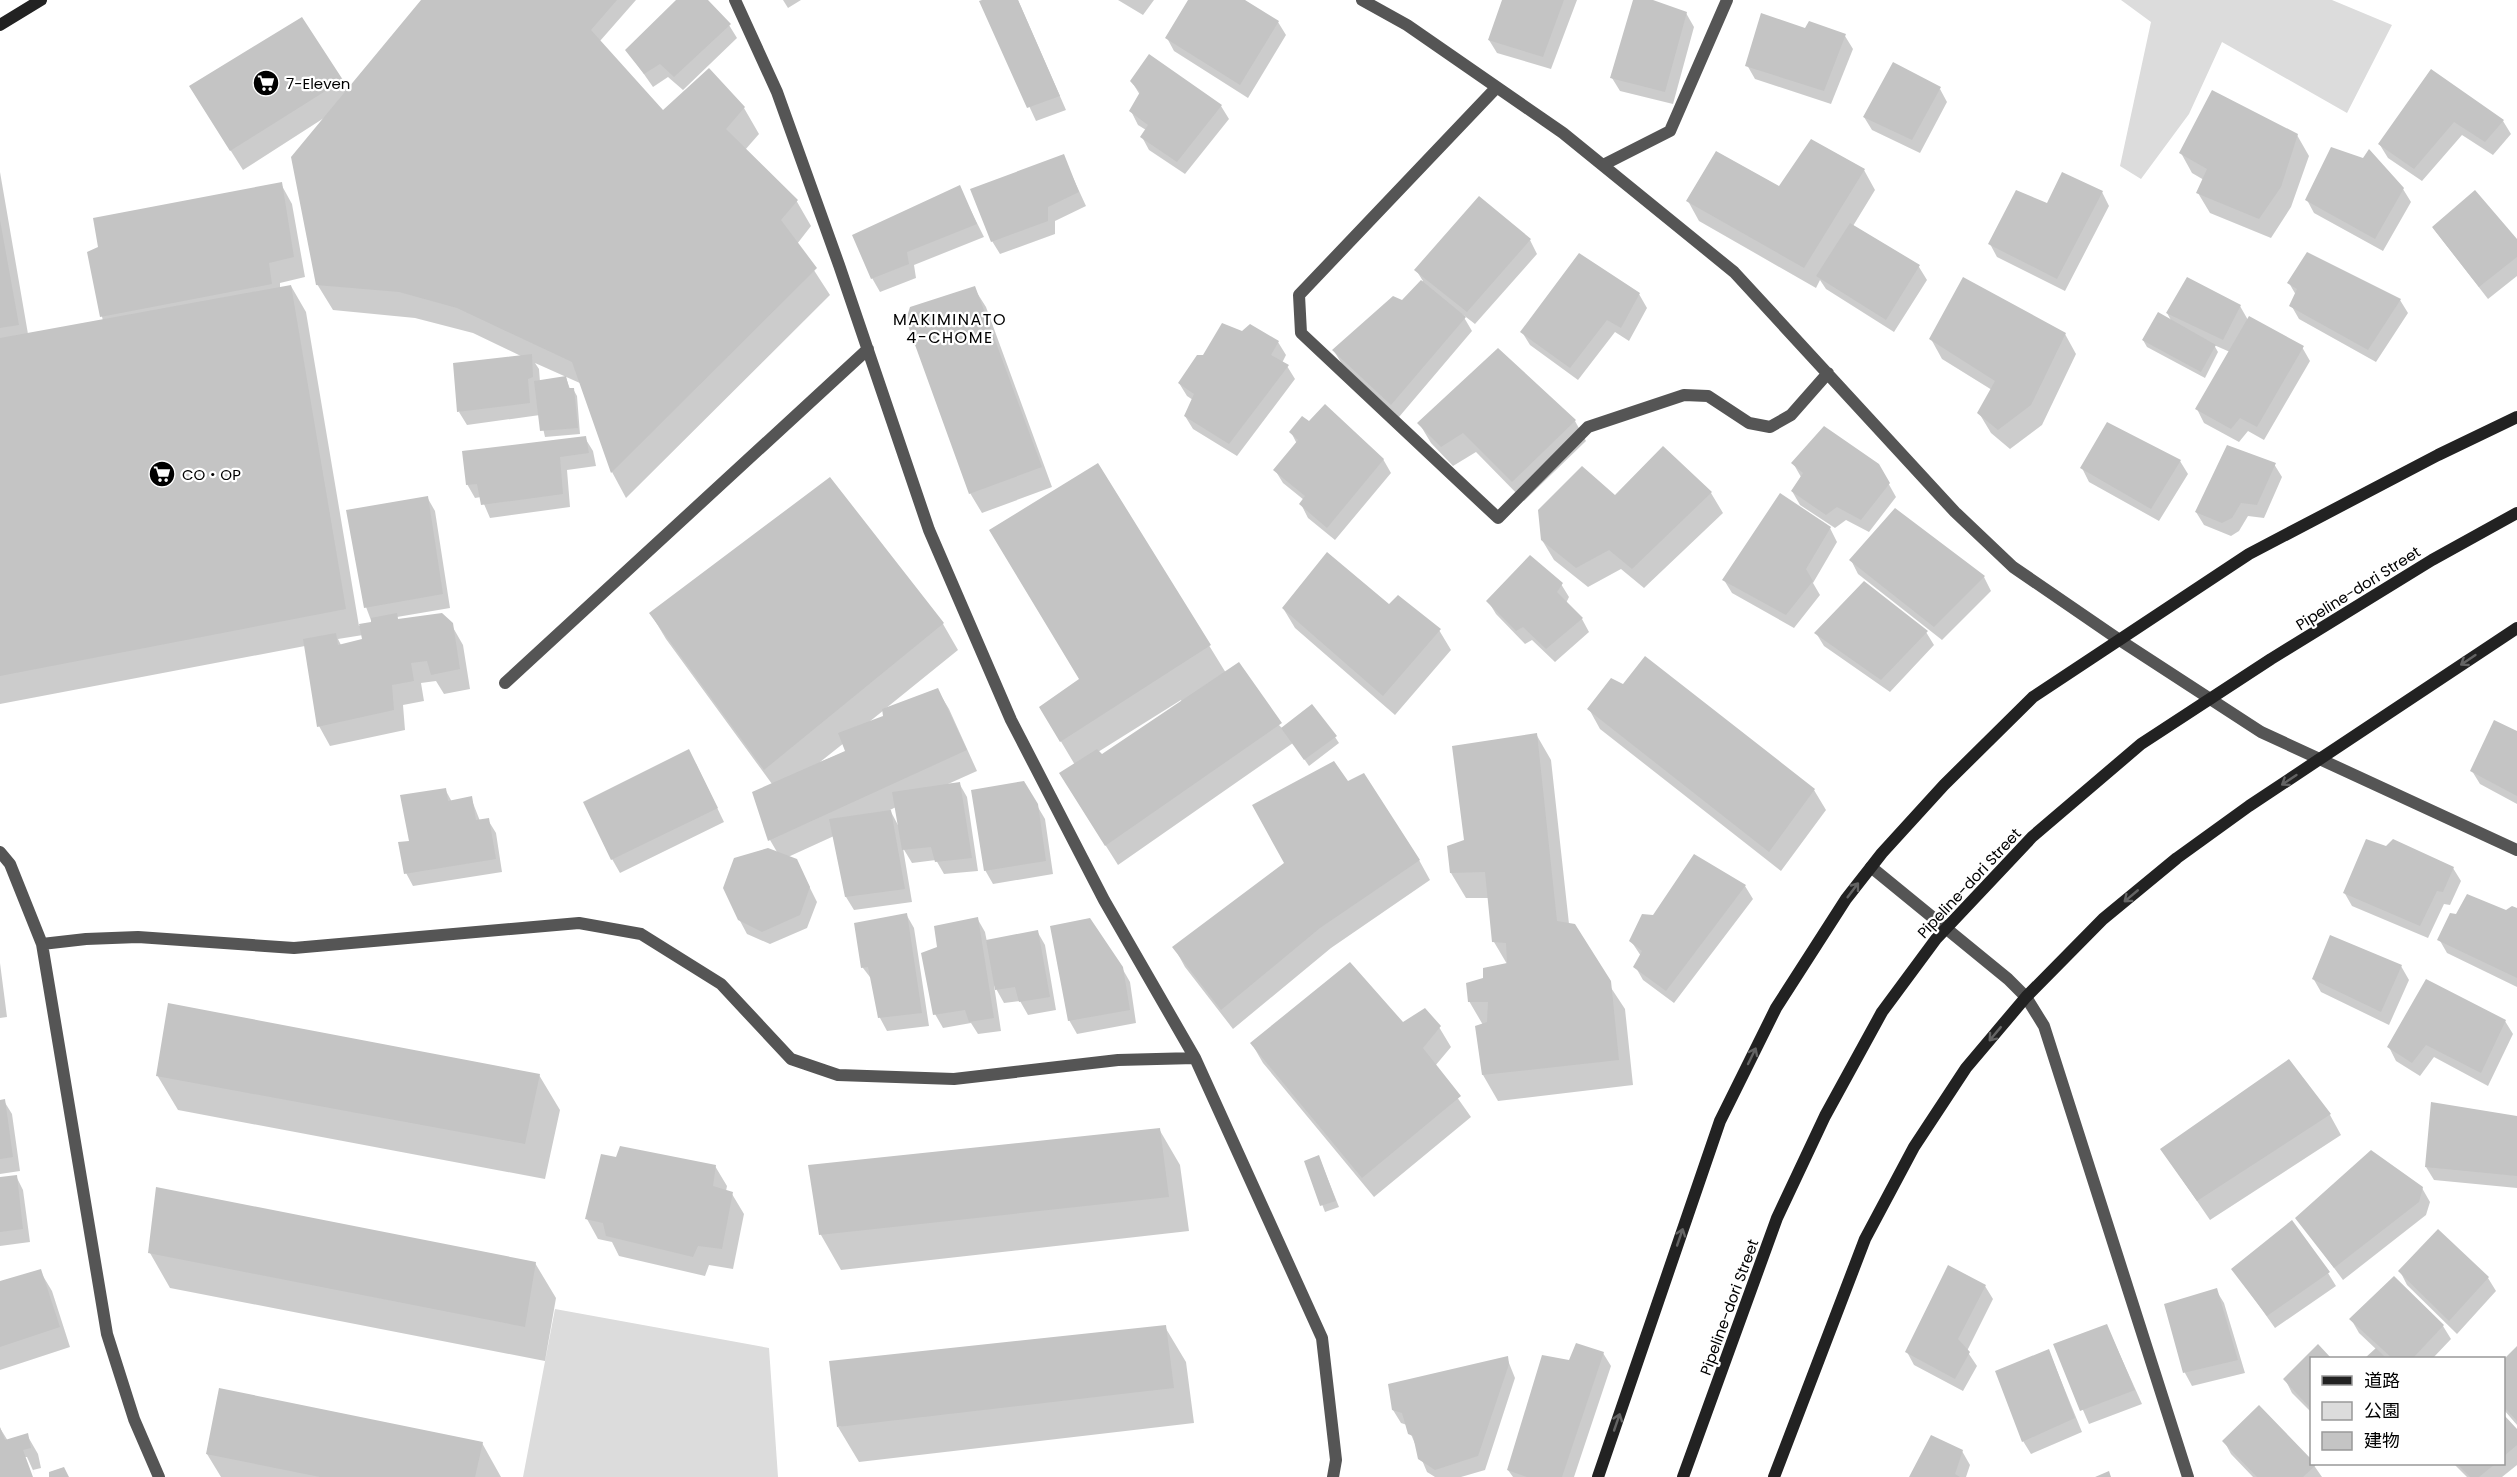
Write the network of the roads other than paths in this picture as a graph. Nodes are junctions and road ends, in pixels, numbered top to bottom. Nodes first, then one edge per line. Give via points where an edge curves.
1 (40, 0) edge
2 (735, 0) edge
3 (1362, 0) edge
4 (1726, 0) edge
5 (0, 26) edge
6 (1497, 87) junction
7 (1603, 165) junction
8 (868, 349) junction
9 (1828, 373) junction
10 (2517, 417) edge
11 (2517, 513) edge
12 (2517, 628) edge
13 (2118, 639) junction
14 (505, 683) dead end
15 (2320, 760) junction
16 (2517, 850) edge
17 (0, 852) edge
18 (1871, 867) junction
19 (42, 944) junction
20 (2026, 997) junction
21 (1195, 1058) junction
22 (159, 1477) edge
23 (1333, 1477) edge
24 (1598, 1477) edge
25 (1683, 1477) edge
26 (1774, 1477) edge
27 (2188, 1477) edge

1 - 5 main road
2 - 8 street via 777,92
3 - 6 street via 1407,25
4 - 7 street via 1670,131
6 - 7 street
6 - 9 street via 1299,295 1301,333 1498,518 1588,427 1684,395 1708,396 1749,423 1770,427 1791,415
7 - 9 street via 1734,272
8 - 14 street
8 - 21 street via 929,530 1011,720 1104,900
9 - 13 street via 1955,512 2004,559
10 - 13 main road via 2248,554
11 - 25 main road, Pipeline-dori Street via 2422,566 2141,744 2032,837 1936,939 1882,1012 1825,1116 1777,1218
12 -> 15 main road
13 - 15 street via 2261,732
13 - 18 main road via 2033,697 1944,785
15 - 16 street
15 -> 20 main road via 2176,858 2103,919
17 - 19 street via 10,864
18 - 20 street
24 -> 18 main road via 1720,1121 1776,1008
19 - 21 street via 138,938 294,948 579,923 641,934 721,984 791,1059 838,1075 954,1079 1118,1060
19 - 22 street via 107,1334 134,1419
20 -> 26 main road via 1966,1068 1914,1147 1864,1239
20 - 27 street via 2044,1026
21 - 23 street via 1322,1338 1336,1460

